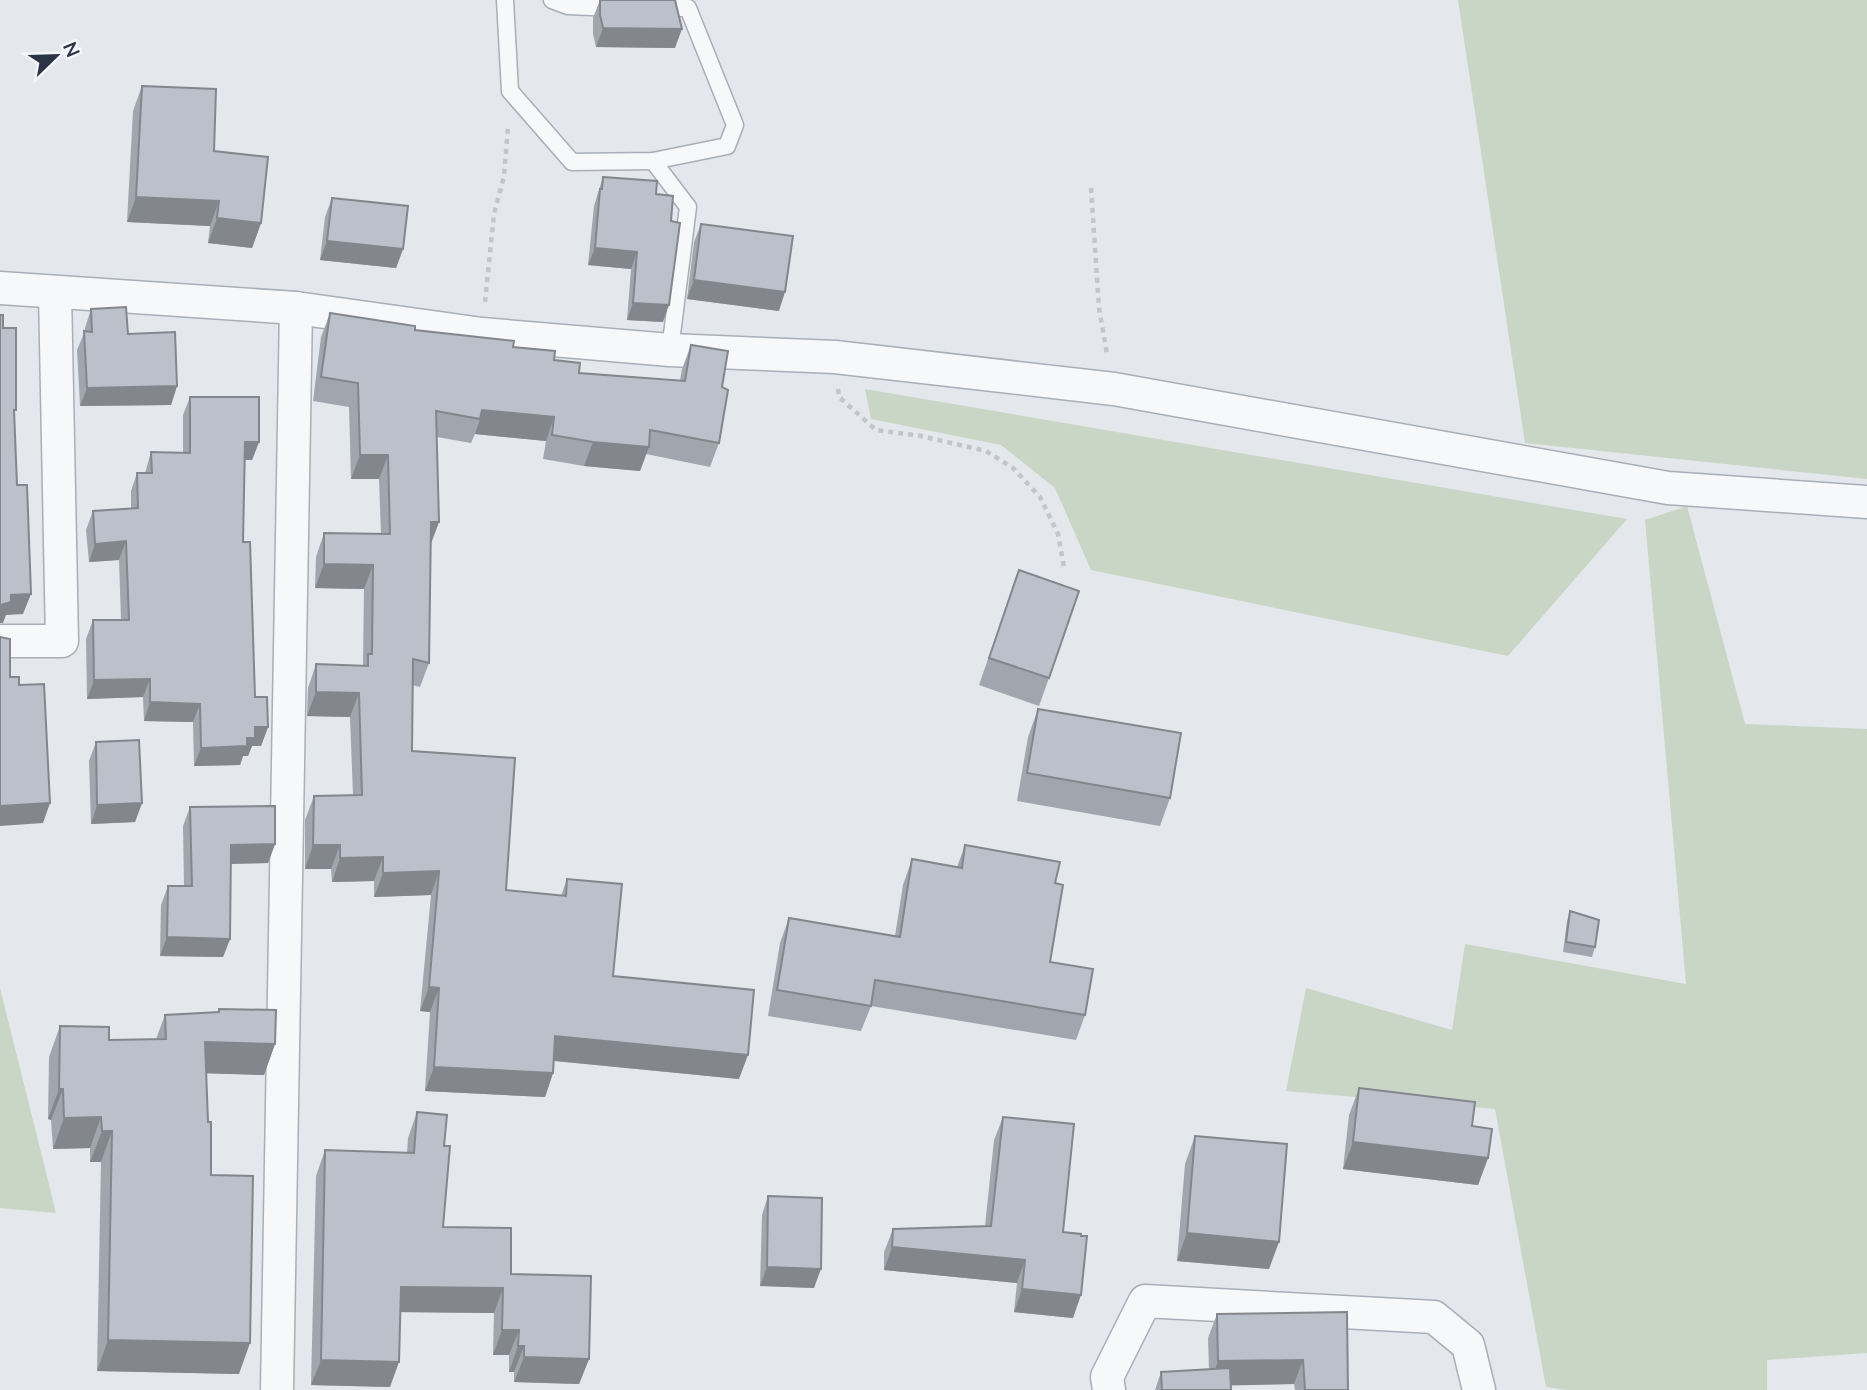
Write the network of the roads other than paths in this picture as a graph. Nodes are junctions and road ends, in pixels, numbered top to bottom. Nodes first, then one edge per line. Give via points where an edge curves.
1 (505, 0) edge
2 (551, 0) edge
3 (653, 161) junction
4 (0, 288) edge
5 (55, 292) junction
6 (296, 308) junction
7 (670, 350) junction
8 (1867, 502) edge
9 (0, 641) edge
10 (277, 1390) edge
11 (1109, 1390) edge
12 (1479, 1390) edge

1 - 3 lane via 510,91 572,162
2 - 3 lane via 568,6 688,8 735,125 727,146
3 - 7 lane via 688,207
4 - 5 street
5 - 6 street
5 - 9 street via 62,641
6 - 7 street via 482,334
6 - 10 street
7 - 8 street via 835,357 1114,389 1668,488
11 - 12 street via 1107,1377 1145,1301 1434,1317 1468,1345

